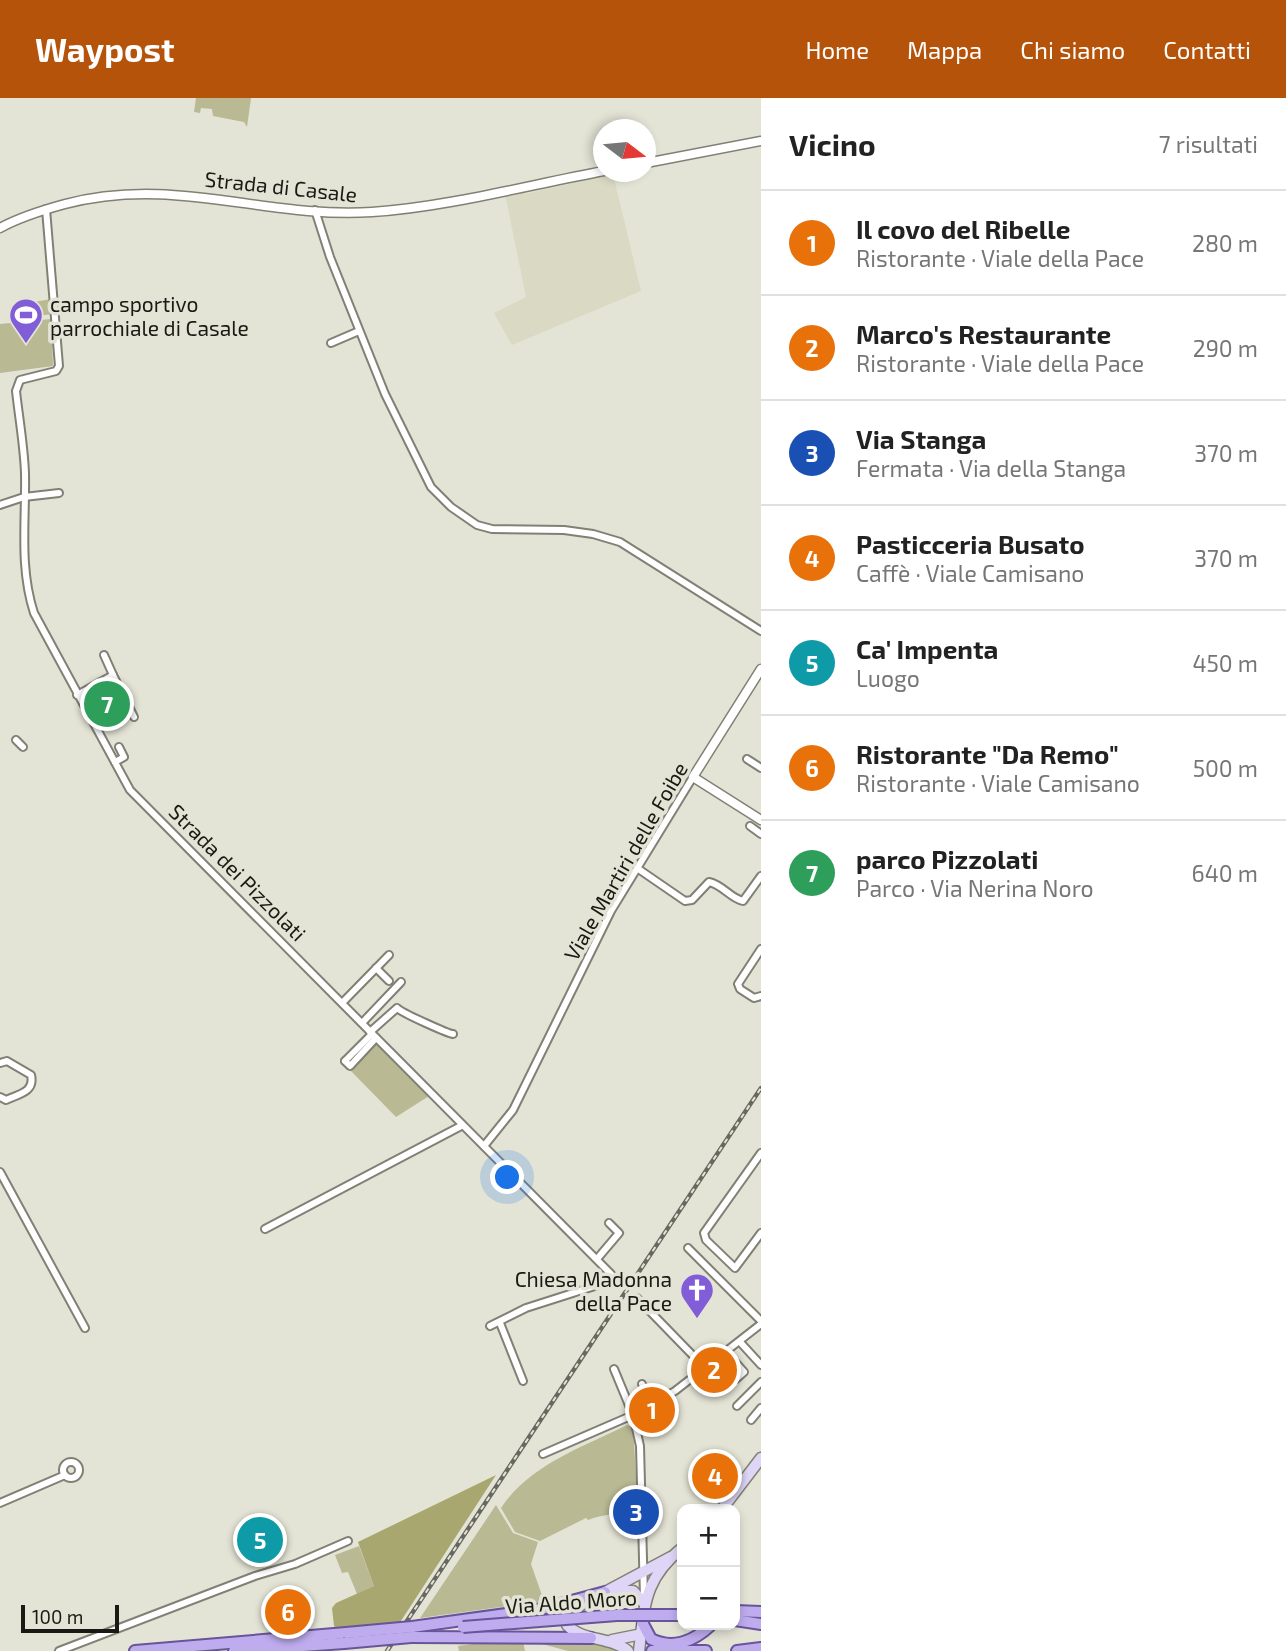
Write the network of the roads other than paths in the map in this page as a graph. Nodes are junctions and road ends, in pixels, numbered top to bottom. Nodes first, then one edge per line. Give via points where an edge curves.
1 (761, 141) edge
2 (656, 161) edge
3 (593, 173) edge
4 (46, 209) junction
5 (316, 210) junction
6 (0, 228) edge
7 (359, 331) junction
8 (331, 343) dead end
9 (59, 493) dead end
10 (24, 497) junction
11 (0, 505) edge
12 (761, 631) edge
13 (104, 655) dead end
14 (761, 668) edge
15 (113, 675) junction
16 (77, 695) junction
17 (134, 717) dead end
18 (16, 740) dead end
19 (23, 747) dead end
20 (118, 747) dead end
21 (747, 759) dead end
22 (115, 762) junction
23 (761, 768) edge
24 (693, 777) junction
25 (761, 820) edge
26 (750, 826) dead end
27 (761, 834) edge
28 (637, 868) junction
29 (761, 876) edge
30 (761, 949) edge
31 (389, 955) dead end
32 (376, 968) junction
33 (389, 981) dead end
34 (401, 982) dead end
35 (761, 996) edge
36 (343, 1002) junction
37 (362, 1023) junction
38 (453, 1034) dead end
39 (373, 1035) junction
40 (345, 1062) dead end
41 (0, 1063) edge
42 (1, 1100) edge
43 (461, 1126) junction
44 (484, 1146) junction
45 (761, 1153) edge
46 (0, 1172) edge
47 (609, 1223) dead end
48 (265, 1228) dead end
49 (761, 1233) edge
50 (688, 1248) dead end
51 (597, 1259) junction
52 (637, 1298) dead end
53 (761, 1322) edge
54 (500, 1323) junction
55 (490, 1326) dead end
56 (85, 1328) dead end
57 (740, 1342) junction
58 (731, 1358) junction
59 (761, 1365) edge
60 (614, 1369) dead end
61 (706, 1369) junction
62 (736, 1379) dead end
63 (523, 1381) dead end
64 (761, 1382) edge
65 (642, 1384) dead end
66 (753, 1390) junction
67 (761, 1397) edge
68 (651, 1404) junction
69 (737, 1405) dead end
70 (761, 1408) edge
71 (633, 1415) junction
72 (751, 1420) dead end
73 (543, 1454) dead end
74 (761, 1458) edge
75 (65, 1475) dead end
76 (0, 1503) edge
77 (726, 1504) edge
78 (348, 1541) dead end
79 (677, 1552) edge
80 (671, 1557) junction
81 (645, 1572) junction
82 (605, 1592) junction
83 (644, 1603) junction
84 (740, 1611) edge
85 (761, 1612) edge
86 (677, 1615) edge
87 (740, 1621) edge
88 (467, 1623) junction
89 (761, 1624) edge
90 (642, 1629) junction
91 (705, 1630) edge
92 (412, 1632) junction
93 (345, 1638) junction
94 (591, 1638) junction
95 (695, 1639) junction
96 (608, 1641) junction
97 (761, 1648) edge
98 (60, 1651) edge
99 (135, 1651) edge
100 (234, 1651) edge
101 (628, 1651) edge
102 (639, 1651) edge
103 (652, 1651) edge
104 (705, 1651) edge
105 (737, 1651) edge

1 - 2 street
3 - 5 street, Strada di Casale via 396,209
4 - 5 street, Strada di Casale via 91,197 142,192
4 - 6 street, Strada di Casale
4 - 10 street, Strada dei Pizzolati via 59,366 56,371 20,380 16,391
5 - 7 street
7 - 8 street
7 - 12 street via 384,394 431,487 463,517 492,529 564,530 620,542
9 - 10 street
10 - 11 street
10 - 16 street, Strada dei Pizzolati via 27,591
13 - 15 street
14 - 24 street, Viale Martiri delle Foibe
15 - 16 street
15 - 17 street
16 - 22 street, Strada dei Pizzolati
18 - 19 street
20 - 22 street via 124,757
21 - 23 street
22 - 36 street, Strada dei Pizzolati via 130,790
24 - 25 street
24 - 28 street, Viale Martiri delle Foibe
26 - 27 street
28 - 29 street via 685,901 692,900 709,882 743,901
28 - 44 street, Viale Martiri delle Foibe via 611,911 513,1110
30 - 35 street via 738,984 754,998
31 - 32 street
32 - 33 street
32 - 36 street
34 - 37 street
36 - 37 street, Strada dei Pizzolati
37 - 39 street, Strada dei Pizzolati
38 - 39 street via 429,1021 408,1018 397,1008
39 - 40 street via 350,1066
39 - 43 street, Strada dei Pizzolati
41 - 42 street via 7,1061 32,1078 29,1091
43 - 44 street, Strada dei Pizzolati
43 - 48 street via 301,1204
44 - 51 street, Strada dei Pizzolati
45 - 49 street via 704,1233 735,1268
46 - 56 street
47 - 51 street via 619,1233
50 - 53 street
51 - 54 street, Strada dei Pizzolati via 611,1274 598,1285 526,1308
52 - 61 street
53 - 57 street
54 - 55 street
54 - 63 street
57 - 58 street
57 - 59 street
58 - 61 street
58 - 62 street via 744,1372
60 - 71 street
61 - 68 street
64 - 66 street
65 - 68 street
66 - 67 street
66 - 69 street
68 - 71 street
70 - 72 street
71 - 73 street
71 - 81 street via 640,1446
74 - 77 main road
75 - 76 street
78 - 98 street
79 - 80 main road
80 - 81 main road
80 - 83 main road via 653,1580
81 - 82 main road
81 - 83 street
82 - 83 main road via 626,1589
82 - 88 main road
82 - 94 main road via 572,1609 566,1621 568,1627
83 - 90 main road
84 - 85 main road
86 - 88 main road, Via Aldo Moro, bridge
87 - 89 main road
88 - 92 main road, Via Aldo Moro
90 - 95 main road via 660,1643
90 - 96 main road
90 - 102 main road
91 - 95 main road
92 - 93 main road, bridge
92 - 94 main road
93 - 99 main road
93 - 100 main road
94 - 96 main road
95 - 104 main road via 695,1645
96 - 101 main road
97 - 105 main road
103 - 104 main road

